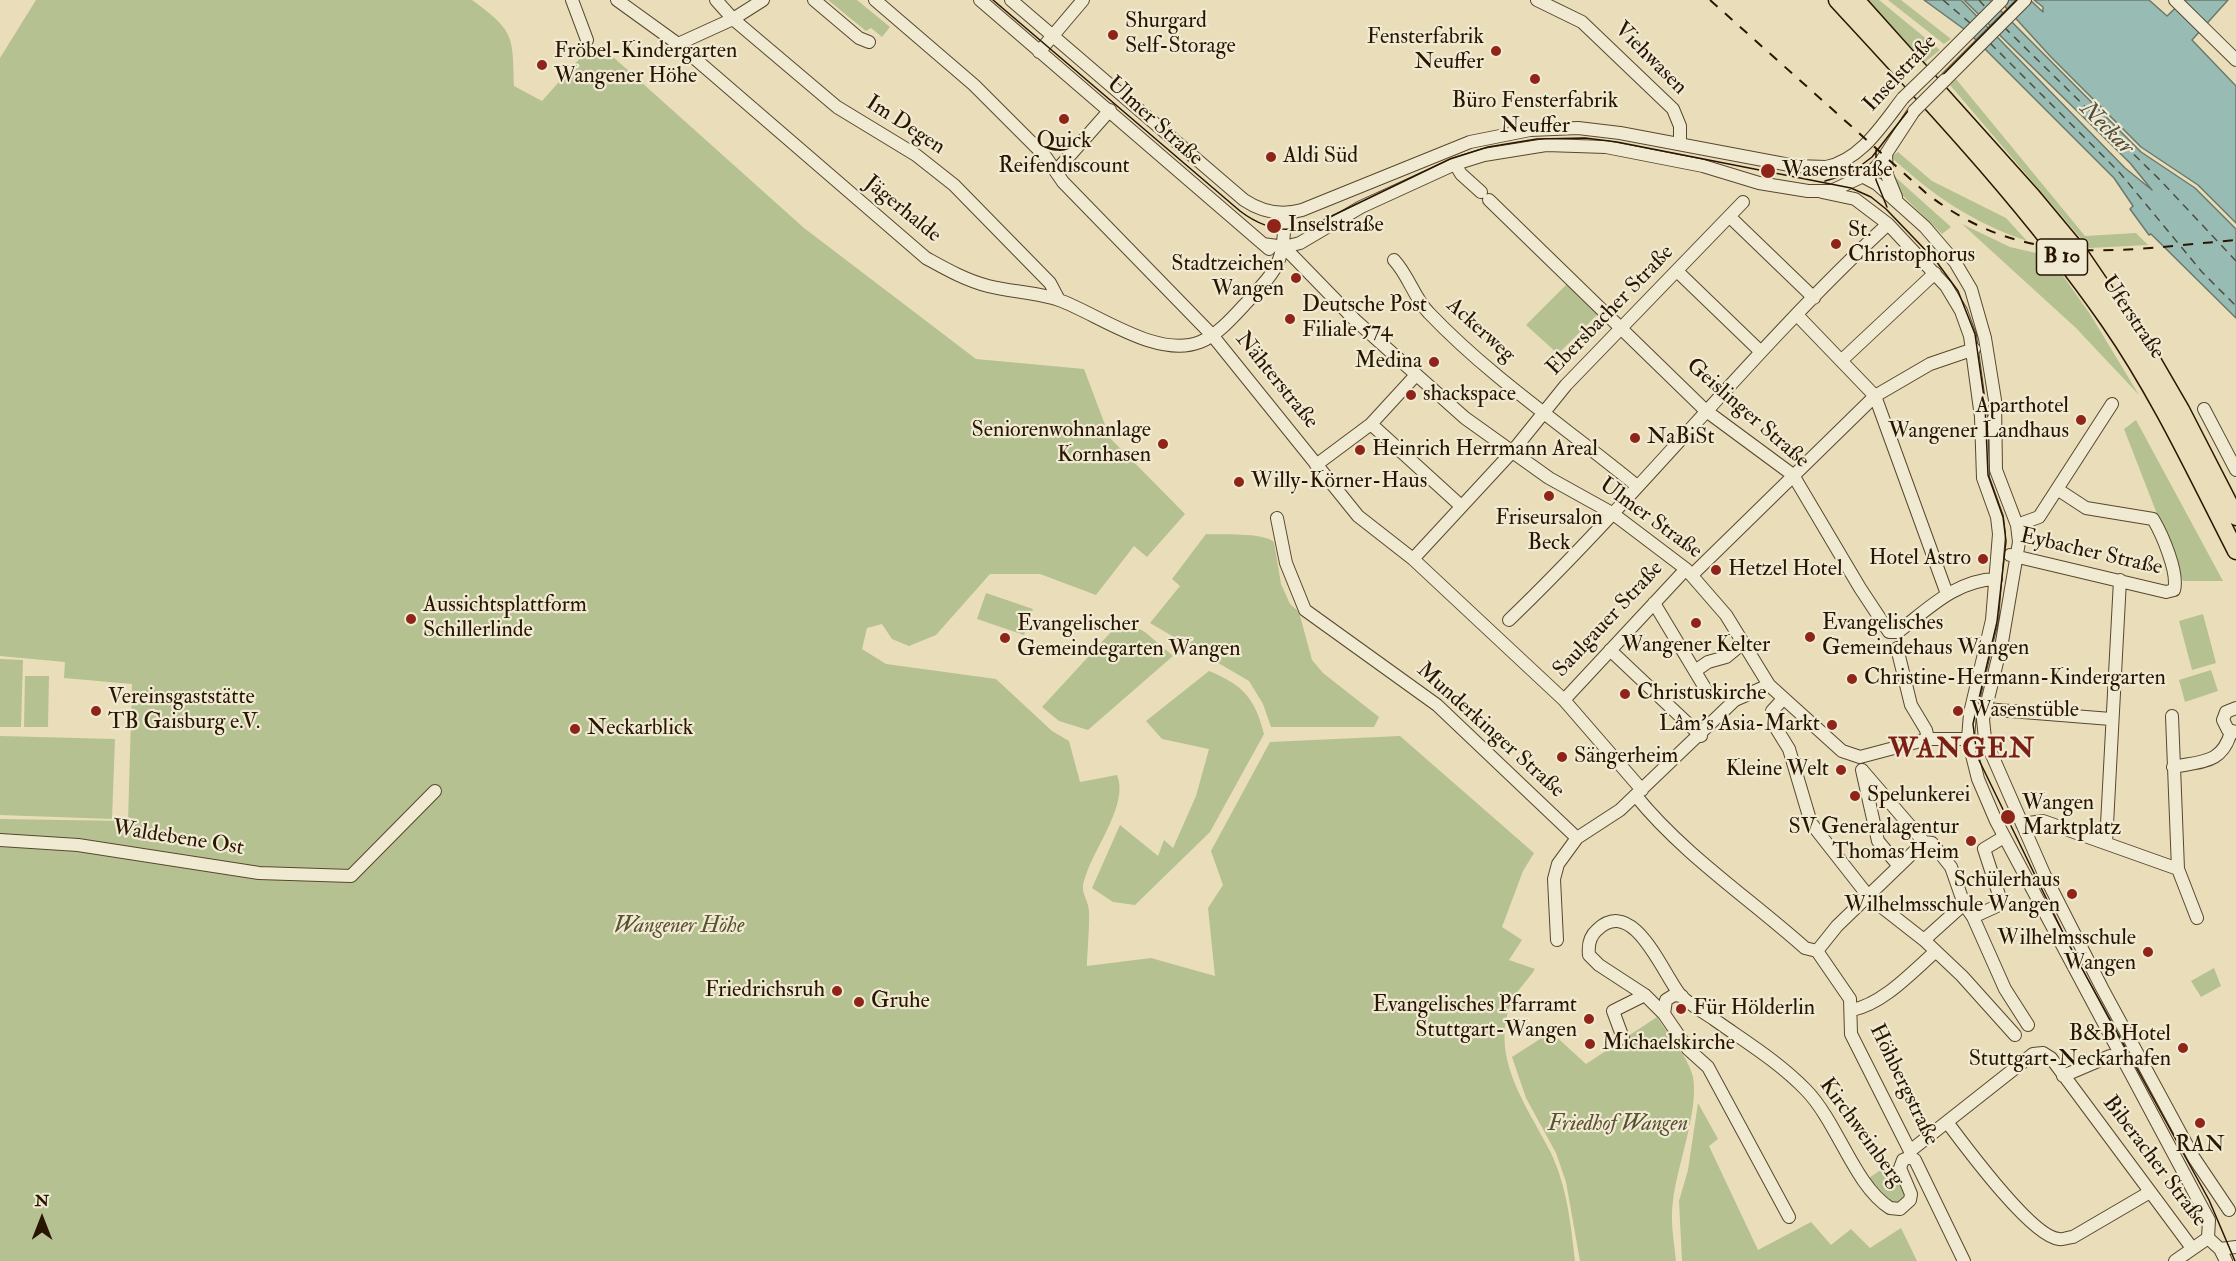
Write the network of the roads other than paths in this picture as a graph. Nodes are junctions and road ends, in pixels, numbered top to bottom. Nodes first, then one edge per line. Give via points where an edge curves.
1 (572, 0) edge
2 (617, 0) edge
3 (716, 0) edge
4 (763, 0) edge
5 (814, 0) edge
6 (874, 0) edge
7 (980, 0) edge
8 (1011, 0) edge
9 (1083, 0) edge
10 (1537, 0) edge
11 (1837, 0) edge
12 (1856, 0) edge
13 (2002, 0) edge
14 (2025, 0) edge
15 (2177, 1) edge
16 (733, 19) junction
17 (1052, 37) junction
18 (587, 40) dead end
19 (869, 42) dead end
20 (678, 44) junction
21 (1039, 52) junction
22 (2236, 60) edge
23 (1110, 110) junction
24 (1680, 144) junction
25 (1857, 153) junction
26 (1886, 154) junction
27 (1455, 164) junction
28 (1820, 168) junction
29 (1056, 171) junction
30 (1858, 178) junction
31 (1822, 192) junction
32 (1898, 201) junction
33 (1743, 202) dead end
34 (1862, 203) junction
35 (1285, 213) junction
36 (1730, 217) junction
37 (1888, 224) junction
38 (1283, 253) junction
39 (1395, 260) dead end
40 (1678, 272) junction
41 (1935, 273) junction
42 (1814, 298) junction
43 (1059, 300) junction
44 (1797, 315) junction
45 (1621, 329) junction
46 (1212, 335) junction
47 (1974, 349) junction
48 (1761, 352) junction
49 (1842, 360) junction
50 (1416, 375) junction
51 (1875, 396) junction
52 (2112, 404) dead end
53 (2204, 409) dead end
54 (1705, 410) junction
55 (1543, 414) junction
56 (1371, 424) junction
57 (1512, 452) junction
58 (1316, 465) junction
59 (2236, 470) edge
60 (1793, 476) junction
61 (1637, 486) junction
62 (2057, 489) junction
63 (1461, 506) junction
64 (1612, 513) junction
65 (2236, 517) edge
66 (1277, 518) dead end
67 (2017, 525) junction
68 (2236, 551) edge
69 (1998, 554) junction
70 (2017, 556) junction
71 (1413, 559) junction
72 (1689, 572) junction
73 (1996, 579) junction
74 (2120, 580) junction
75 (1947, 594) junction
76 (1654, 603) junction
77 (1509, 620) dead end
78 (1743, 643) junction
79 (1897, 648) dead end
80 (1610, 650) junction
81 (1695, 671) junction
82 (1769, 685) junction
83 (1708, 693) dead end
84 (1783, 699) junction
85 (1564, 700) junction
86 (2236, 708) edge
87 (1985, 709) junction
88 (2172, 716) dead end
89 (2111, 719) junction
90 (1982, 728) junction
91 (2234, 732) edge
92 (1701, 736) junction
93 (1928, 739) junction
94 (1968, 739) junction
95 (1992, 756) junction
96 (1860, 757) junction
97 (2173, 767) junction
98 (1862, 770) junction
99 (435, 791) dead end
100 (1639, 793) junction
101 (2022, 824) junction
102 (2004, 837) junction
103 (1577, 838) junction
104 (0, 840) edge
105 (1924, 842) junction
106 (2106, 843) junction
107 (1898, 865) junction
108 (2178, 869) junction
109 (1869, 897) junction
110 (1964, 904) junction
111 (1972, 917) junction
112 (2197, 918) dead end
113 (1557, 940) dead end
114 (1924, 940) junction
115 (1817, 951) junction
116 (1935, 952) junction
117 (1645, 995) junction
118 (1682, 996) junction
119 (1852, 1010) junction
120 (1665, 1014) junction
121 (2028, 1025) dead end
122 (2015, 1035) dead end
123 (1623, 1038) dead end
124 (2033, 1054) joint
125 (2110, 1056) dead end
126 (2063, 1076) junction
127 (1947, 1122) junction
128 (1910, 1154) junction
129 (2150, 1192) junction
130 (2232, 1211) edge
131 (1789, 1217) dead end
132 (2209, 1220) junction
133 (2208, 1238) junction
134 (2236, 1247) edge
135 (2192, 1248) junction
136 (2220, 1249) junction
137 (1964, 1261) edge
138 (2175, 1261) edge
139 (2226, 1261) edge

1 - 18 street
2 - 20 street, Jägerhalde
3 - 16 street, Im Degen
4 - 16 street
5 - 19 street
6 - 29 street, Nähterstraße via 974,85
7 - 21 street, Ulmer Straße
8 - 17 street, Ulmer Straße
9 - 17 street
10 - 24 street, Viehwasen via 1582,22 1672,109 1680,126
11 - 68 highway, Uferstraße / B 10 via 1956,130 2072,269 2142,373
12 - 65 highway, Uferstraße / B 10 via 2077,250 2157,370
13 - 25 street, Inselstraße, bridge via 1903,98
14 - 26 street, Inselstraße, bridge via 1914,111
15 - 22 street
16 - 20 street
16 - 43 street, Im Degen via 837,107 916,155 954,185 1050,283
17 - 21 street
17 - 35 street, Ulmer Straße via 1244,200 1264,210
20 - 43 street, Jägerhalde via 926,258 987,286
21 - 23 street, Ulmer Straße
23 - 29 street
23 - 38 street, Ulmer Straße via 1263,244
24 - 28 street
24 - 35 street via 1578,128 1512,133 1470,142 1302,210
25 - 28 street, Inselstraße via 1839,164
25 - 30 street
26 - 30 street, Inselstraße
26 - 32 street via 1887,175
27 - 31 street, Inselstraße via 1515,149 1585,145 1650,155 1759,183
27 - 38 street, Inselstraße via 1399,189
27 - 45 street, Geislinger Straße
28 - 30 street
29 - 46 street, Nähterstraße via 1062,182
30 - 31 street, Inselstraße
30 - 32 street
30 - 34 street
31 - 34 street
32 - 67 street via 1945,248 1971,289 1985,338 1995,400 1996,470
33 - 36 street, Ebersbacher Straße
34 - 37 street
35 - 38 street
36 - 40 street, Ebersbacher Straße
36 - 42 street
37 - 41 street
37 - 42 street
38 - 46 street via 1277,269
38 - 50 street, Ulmer Straße
39 - 55 street, Ackerweg via 1428,313
40 - 45 street, Ebersbacher Straße
40 - 48 street
41 - 47 street via 1961,311
41 - 49 street
42 - 44 street
43 - 46 street, Jägerhalde via 1158,343 1186,345
44 - 48 street
44 - 49 street
45 - 54 street, Geislinger Straße
45 - 55 street, Ebersbacher Straße
46 - 58 street, Nähterstraße
47 - 51 street, Saulgauer Straße via 1930,364
47 - 69 street via 1983,478 1999,525
48 - 54 street
49 - 51 street
50 - 56 street
50 - 57 street, Ulmer Straße
51 - 60 street, Saulgauer Straße
51 - 75 street
52 - 62 street
53 - 59 street
54 - 60 street, Geislinger Straße
54 - 61 street
55 - 57 street, Ebersbacher Straße
55 - 61 street, Ackerweg
56 - 58 street
56 - 63 street
57 - 63 street, Ebersbacher Straße
57 - 64 street, Ulmer Straße
58 - 71 street, Nähterstraße via 1358,516
60 - 72 street, Saulgauer Straße
60 - 75 street, Geislinger Straße via 1889,632 1899,632
61 - 64 street
62 - 67 street via 2039,517
62 - 74 street, Eybacher Straße via 2086,508 2153,519 2177,581 2174,590 2166,592
63 - 71 street, Ebersbacher Straße
64 - 72 street, Ulmer Straße
64 - 77 street
66 - 103 street, Munderkinger Straße via 1286,563 1305,610 1437,705
67 - 70 street
69 - 70 street, Eybacher Straße
69 - 73 street
70 - 74 street, Eybacher Straße
70 - 87 street
71 - 85 street, Nähterstraße
72 - 76 street, Saulgauer Straße
72 - 78 street, Ulmer Straße via 1726,615
73 - 75 street
73 - 94 street via 1992,620 1970,712
74 - 89 street
76 - 80 street, Saulgauer Straße
76 - 81 street
78 - 81 street via 1726,657
78 - 82 street, Ulmer Straße
79 - 93 street via 1911,705
80 - 85 street, Saulgauer Straße
80 - 92 street
81 - 83 street
82 - 84 street, Ulmer Straße
82 - 92 street via 1735,700
84 - 96 street, Ulmer Straße via 1842,751
84 - 109 street via 1772,711 1773,719 1789,749 1811,823
85 - 100 street, Nähterstraße via 1592,729
86 - 91 street via 2223,716 2223,723
87 - 89 street
87 - 90 street
88 - 97 street
89 - 106 street
90 - 94 street
90 - 95 street
91 - 97 street via 2219,756
92 - 100 street
93 - 94 street
93 - 96 street
94 - 95 street
94 - 102 street via 1981,786
95 - 101 street
96 - 98 street
97 - 108 street
98 - 105 street
98 - 107 street via 1878,841
99 - 104 street, Waldebene Ost via 351,876 259,873 78,845
100 - 103 street
100 - 115 street, Höhbergstraße via 1680,843 1805,948
101 - 106 street via 2043,821
101 - 130 street via 2107,998 2196,1161
102 - 111 street via 1984,849 2001,901
102 - 132 street
103 - 113 street via 1558,864 1554,879
105 - 107 street
105 - 110 street via 1932,843 1951,867
106 - 108 street
107 - 109 street
108 - 112 street
109 - 114 street
109 - 115 street
110 - 111 street
110 - 114 street
111 - 121 street via 2005,989
114 - 116 street
115 - 119 street, Höhbergstraße via 1850,999
116 - 119 street via 1900,983 1863,1008
116 - 122 street
117 - 118 street, Kirchweinberg via 1589,955 1594,932 1602,925 1623,924 1643,935
117 - 120 street, Kirchweinberg
117 - 123 street via 1612,1011
118 - 120 street via 1666,1000
118 - 128 street, Kirchweinberg via 1772,1060 1806,1090 1832,1122 1863,1180 1890,1208 1905,1206 1910,1200 1900,1168
119 - 128 street, Höhbergstraße via 1851,1034
120 - 131 street, Kirchweinberg via 1688,1049 1718,1082
124 - 126 street, Biberacher Straße via 2043,1053 2051,1058
124 - 127 street, Kirchweinberg
125 - 126 street
126 - 129 street, Biberacher Straße
127 - 128 street, Kirchweinberg
127 - 129 street via 2011,1201 2039,1228 2059,1239 2073,1237
128 - 137 street, Höhbergstraße
129 - 135 street, Biberacher Straße
130 - 132 street via 2215,1213
132 - 133 street
133 - 135 street
133 - 136 street
134 - 136 street
135 - 138 street
136 - 139 street

